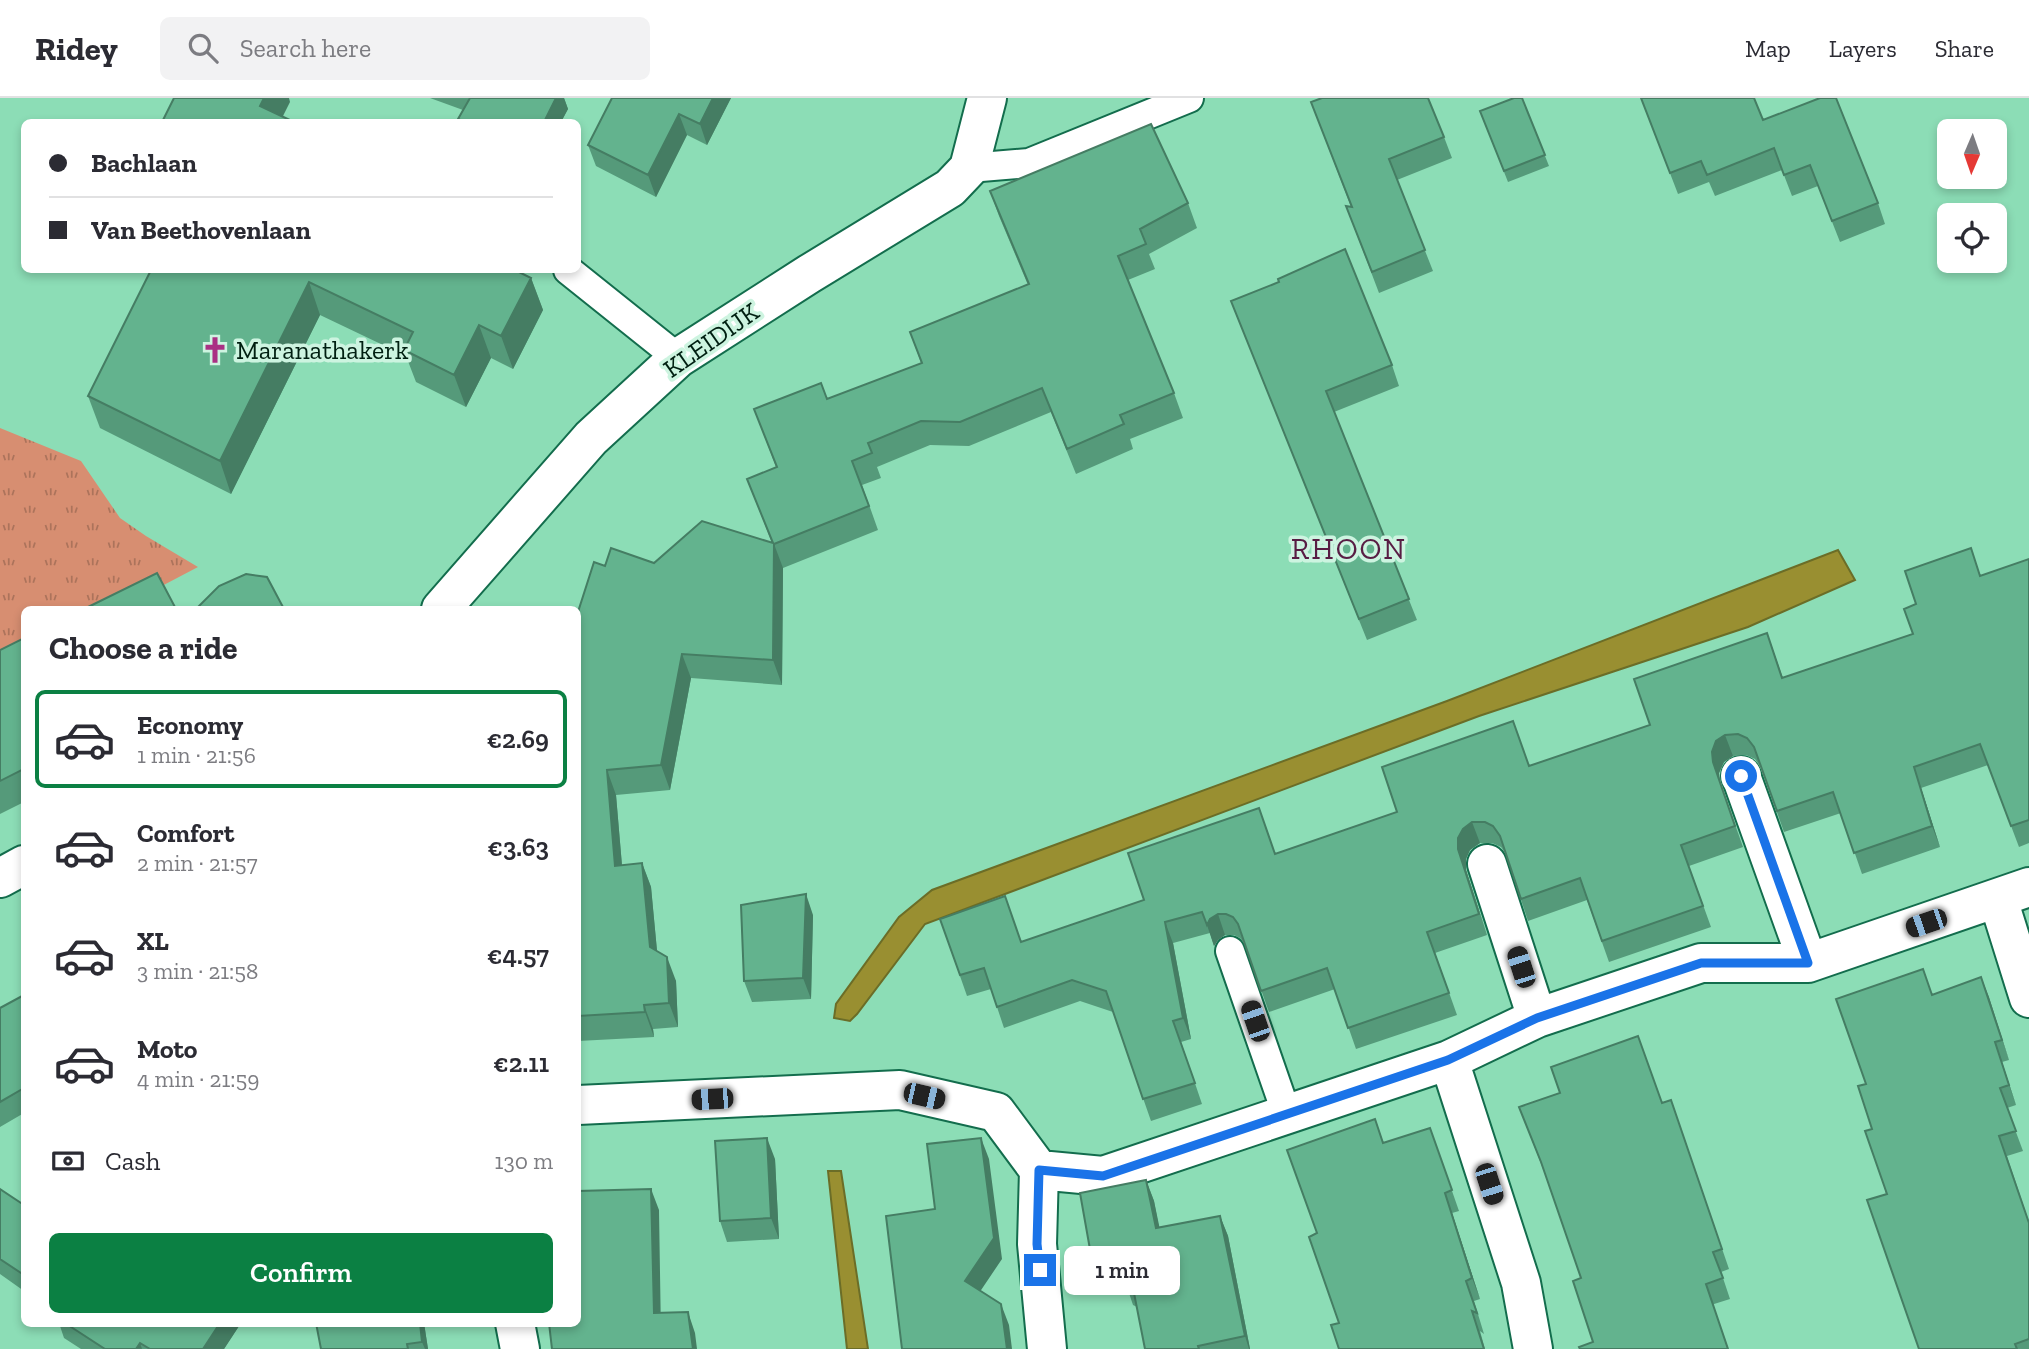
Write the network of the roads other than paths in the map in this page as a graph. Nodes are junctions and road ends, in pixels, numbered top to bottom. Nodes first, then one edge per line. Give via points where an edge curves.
1 (987, 98) edge
2 (1189, 98) edge
3 (968, 168) junction
4 (572, 273) edge
5 (678, 358) junction
6 (444, 606) edge
7 (1741, 776) dead end
8 (1487, 864) dead end
9 (21, 867) edge
10 (0, 878) edge
11 (2013, 893) edge
12 (1230, 951) dead end
13 (1808, 963) junction
14 (2029, 998) edge
15 (1537, 1018) junction
16 (1448, 1060) junction
17 (581, 1105) edge
18 (1287, 1115) junction
19 (1039, 1170) junction
20 (516, 1327) edge
21 (520, 1349) edge
22 (1047, 1349) edge
23 (1533, 1349) edge

1 - 3 street
2 - 3 lane via 1029,163
3 - 5 street, KLEIDIJK via 950,188
4 - 5 lane
5 - 6 street, KLEIDIJK via 591,438
7 - 13 street
8 - 15 street
9 - 10 street
11 - 13 street
11 - 14 street
12 - 18 lane
13 - 15 street via 1701,963
15 - 16 street
16 - 18 street
16 - 23 street via 1521,1283
17 - 19 street via 901,1090 996,1112
18 - 19 street via 1103,1176
19 - 22 street via 1037,1244
20 - 21 street

